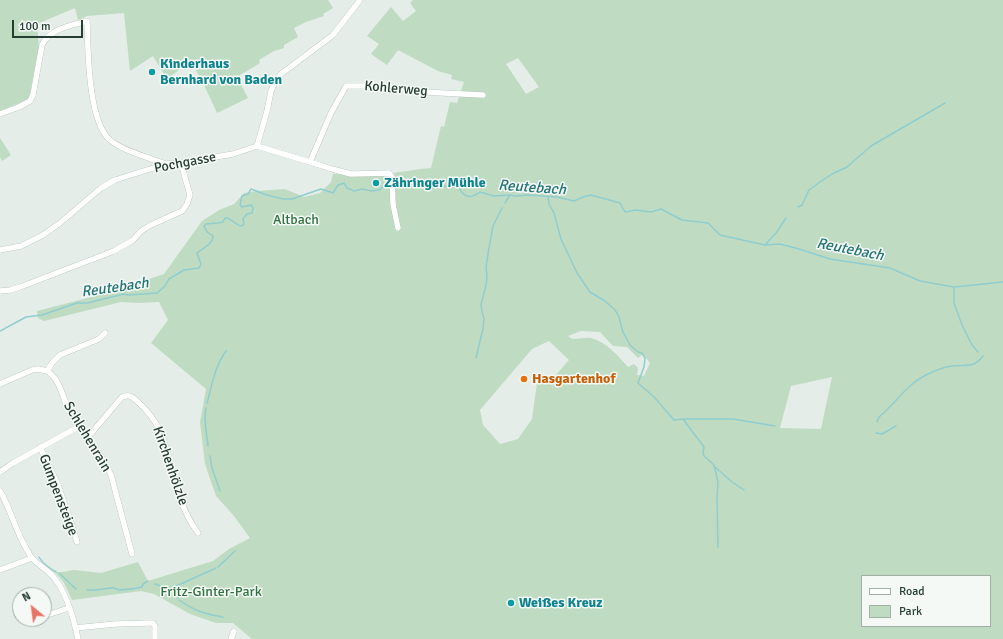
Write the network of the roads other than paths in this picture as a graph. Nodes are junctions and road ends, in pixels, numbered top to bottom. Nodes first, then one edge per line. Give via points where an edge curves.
1 (360, 0) edge
2 (483, 95) dead end
3 (0, 114) edge
4 (257, 146) junction
5 (181, 162) junction
6 (310, 162) junction
7 (166, 164) junction
8 (398, 228) dead end
9 (0, 250) edge
10 (0, 291) edge
11 (104, 333) dead end
12 (47, 371) junction
13 (0, 384) edge
14 (78, 426) junction
15 (88, 437) junction
16 (40, 447) junction
17 (0, 472) edge
18 (0, 492) edge
19 (198, 533) dead end
20 (77, 542) dead end
21 (132, 554) dead end
22 (32, 558) junction
23 (0, 570) edge
24 (69, 608) junction
25 (52, 613) edge
26 (75, 628) junction
27 (234, 631) dead end
28 (78, 639) edge
29 (155, 639) edge
30 (231, 639) edge

1 - 4 street via 333,35 281,74 275,82
2 - 6 street, Kohlerweg via 422,92 386,86 346,86
3 - 7 street via 30,101 44,40 55,32 87,21 93,96 104,133 120,147
4 - 5 street, Pochgasse via 232,154
4 - 6 street
5 - 7 street, Pochgasse
5 - 10 street via 190,195 182,210 151,225 133,240 114,250 20,287
6 - 8 street via 351,174 390,175
7 - 9 street, Pochgasse via 115,180 101,188 43,235 21,246
11 - 12 street via 99,339 60,355
12 - 13 street via 32,370
12 - 14 street, Schlehenrain via 58,383
14 - 15 street, Schlehenrain
14 - 16 street, Gumpensteige
15 - 19 street, Kirchenhölzle via 122,397 132,396 156,422 165,443 180,498
15 - 21 street, Schlehenrain via 111,475
16 - 17 street, Gumpensteige
16 - 20 street, Gumpensteige via 58,484
18 - 22 street
22 - 23 street
22 - 24 street via 55,579
24 - 25 street
24 - 26 street
26 - 28 street
26 - 29 street via 153,623
27 - 30 street

